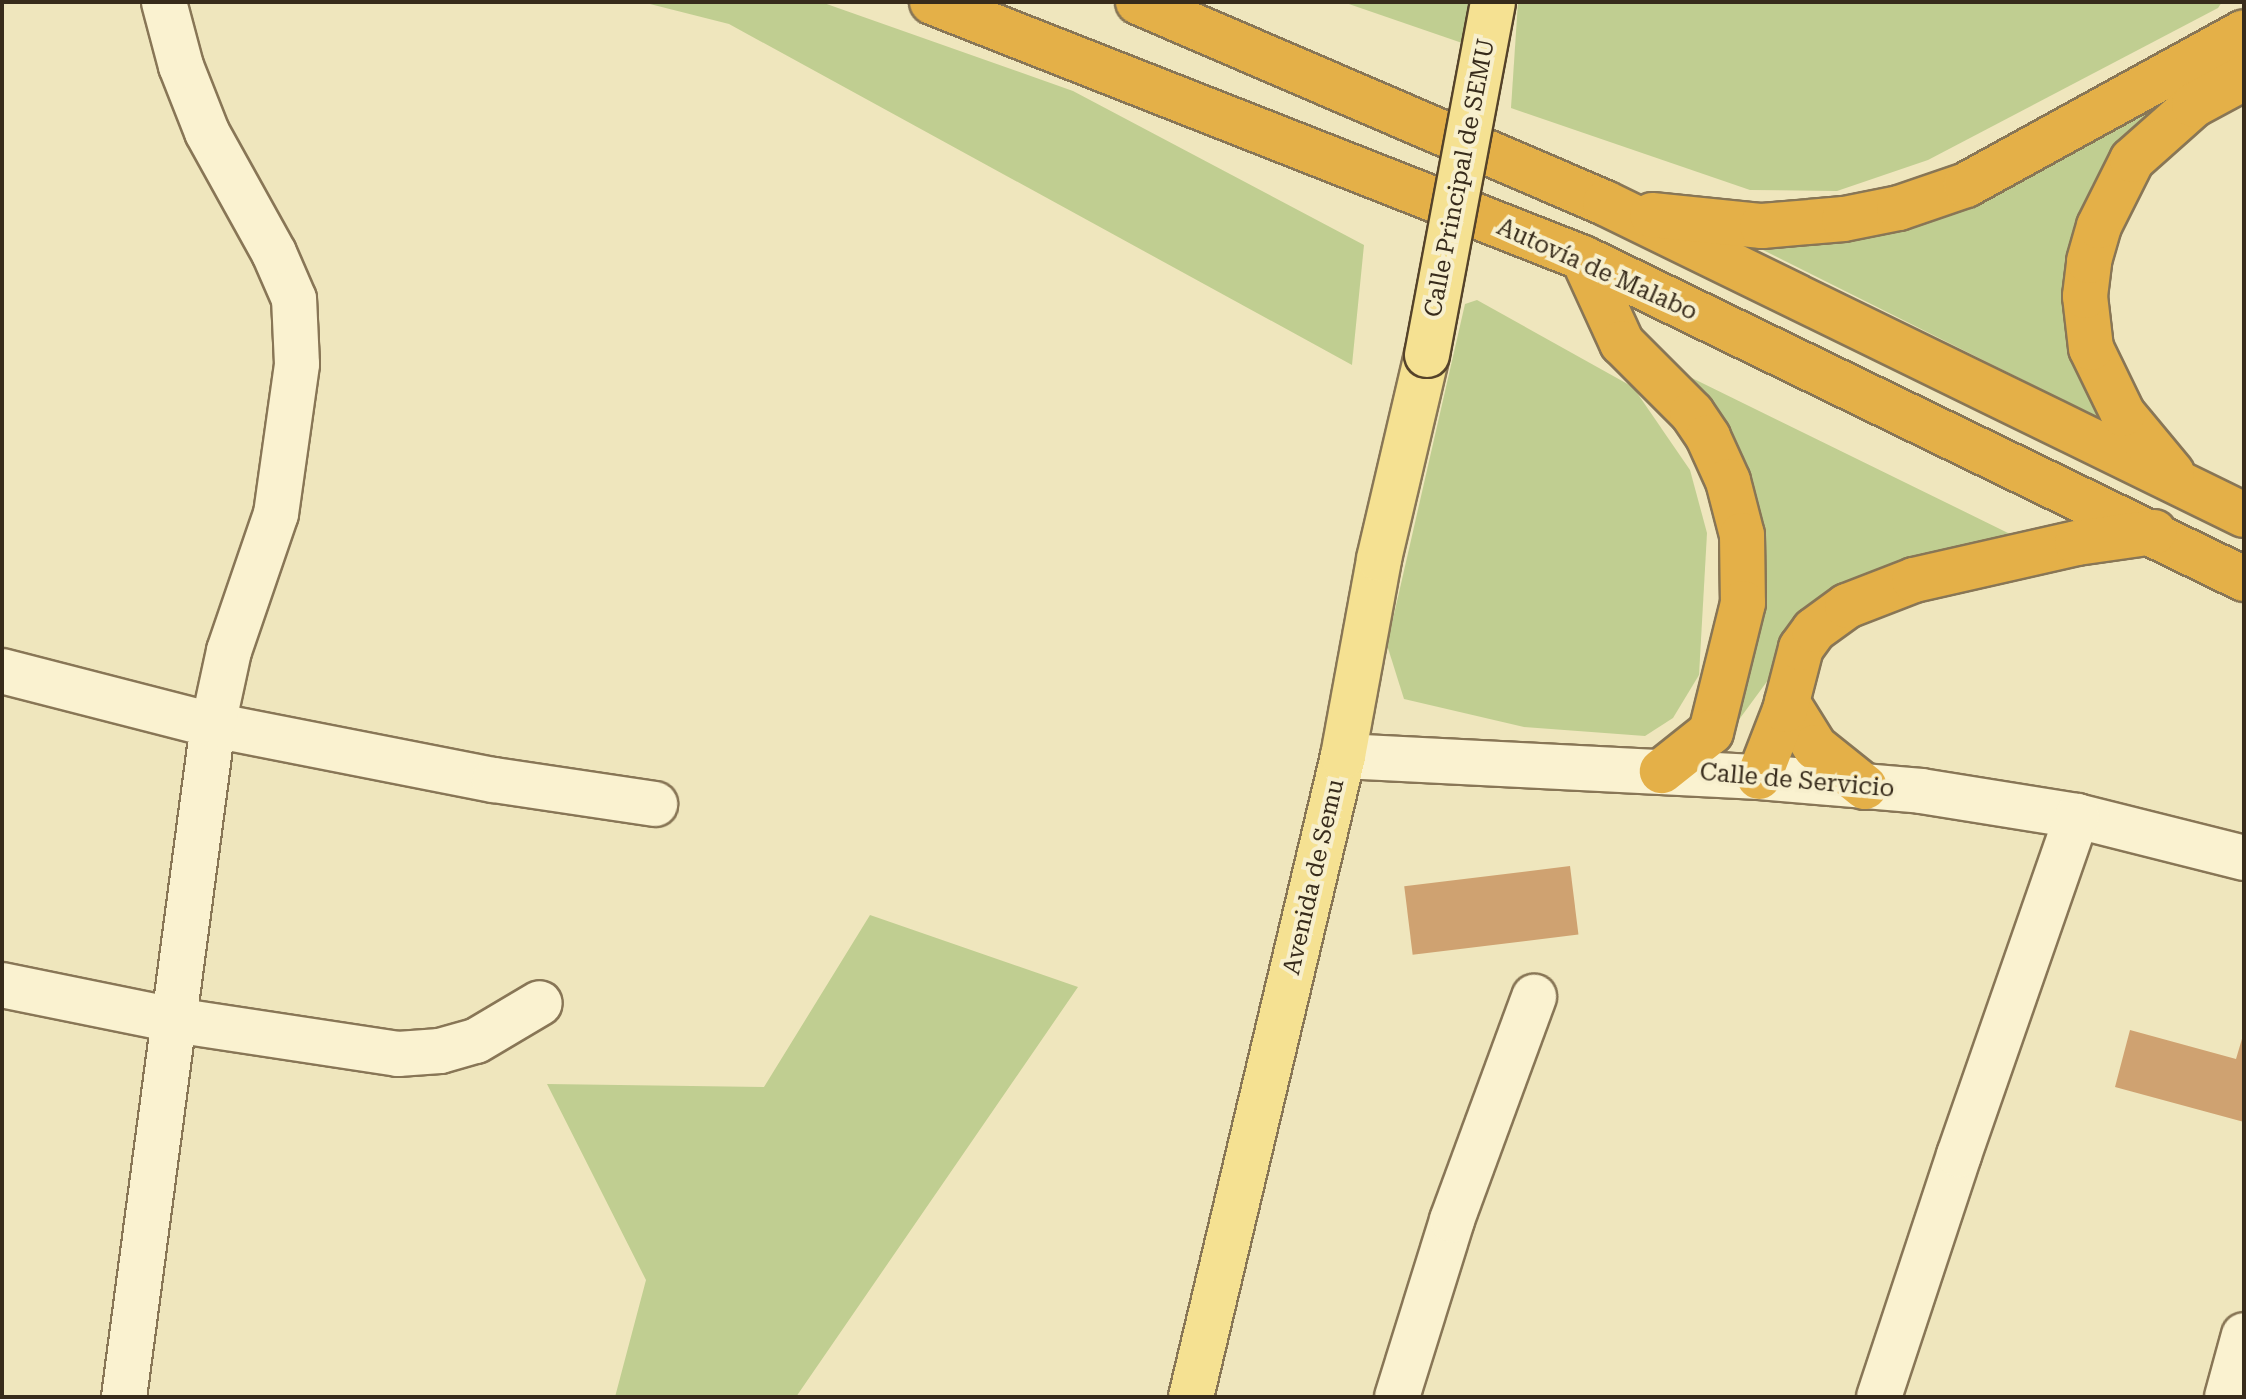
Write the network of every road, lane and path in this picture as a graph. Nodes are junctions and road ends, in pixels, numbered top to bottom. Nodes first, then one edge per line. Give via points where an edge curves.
1 (164, 2) edge
2 (932, 2) edge
3 (1138, 2) edge
4 (1493, 2) edge
5 (2244, 32) edge
6 (2244, 78) edge
7 (1605, 203) junction
8 (1583, 258) junction
9 (1427, 355) joint
10 (2185, 487) junction
11 (2244, 515) edge
12 (2154, 532) junction
13 (2244, 579) edge
14 (2, 671) edge
15 (1787, 702) junction
16 (213, 725) junction
17 (1343, 756) junction
18 (1662, 771) junction
19 (1759, 777) junction
20 (1865, 787) junction
21 (655, 804) dead end
22 (2077, 816) junction
23 (2244, 858) edge
24 (2, 985) edge
25 (1534, 997) dead end
26 (540, 1003) dead end
27 (174, 1020) junction
28 (2244, 1335) edge
29 (124, 1397) edge
30 (1191, 1397) edge
31 (1397, 1397) edge
32 (1879, 1397) edge
33 (2227, 1397) edge

1 - 16 street via 207,132 294,299 297,364 276,514 229,651
2 - 8 highway, Autovía de Malabo
3 - 7 highway
4 - 9 main road, Calle Principal de SEMU, bridge
5 - 7 highway via 1980,178 1899,208 1762,226 1666,218
6 - 10 highway via 2194,105 2132,160 2099,226 2089,261 2085,296 2091,348 2123,414
7 - 10 highway
8 - 12 highway, Autovía de Malabo
8 - 18 highway via 1622,343 1692,413 1708,437 1728,481 1742,535 1743,603 1711,732
9 - 17 main road, Avenida de Semu via 1379,559
10 - 11 highway
12 - 13 highway, Autovía de Malabo
12 - 15 highway via 2077,543 1940,574 1892,586 1847,606 1814,630 1801,648
14 - 16 street
15 - 19 highway
15 - 20 highway via 1815,747
16 - 21 street via 494,780
16 - 27 street
17 - 18 street, Calle de Servicio
17 - 30 main road, Avenida de Semu
18 - 19 street, Calle de Servicio
19 - 20 street, Calle de Servicio
20 - 22 street, Calle de Servicio
22 - 23 street, Calle de Servicio
22 - 32 street
24 - 27 street
25 - 31 street via 1452,1220
26 - 27 street via 476,1041 398,1054
27 - 29 street
28 - 33 street

